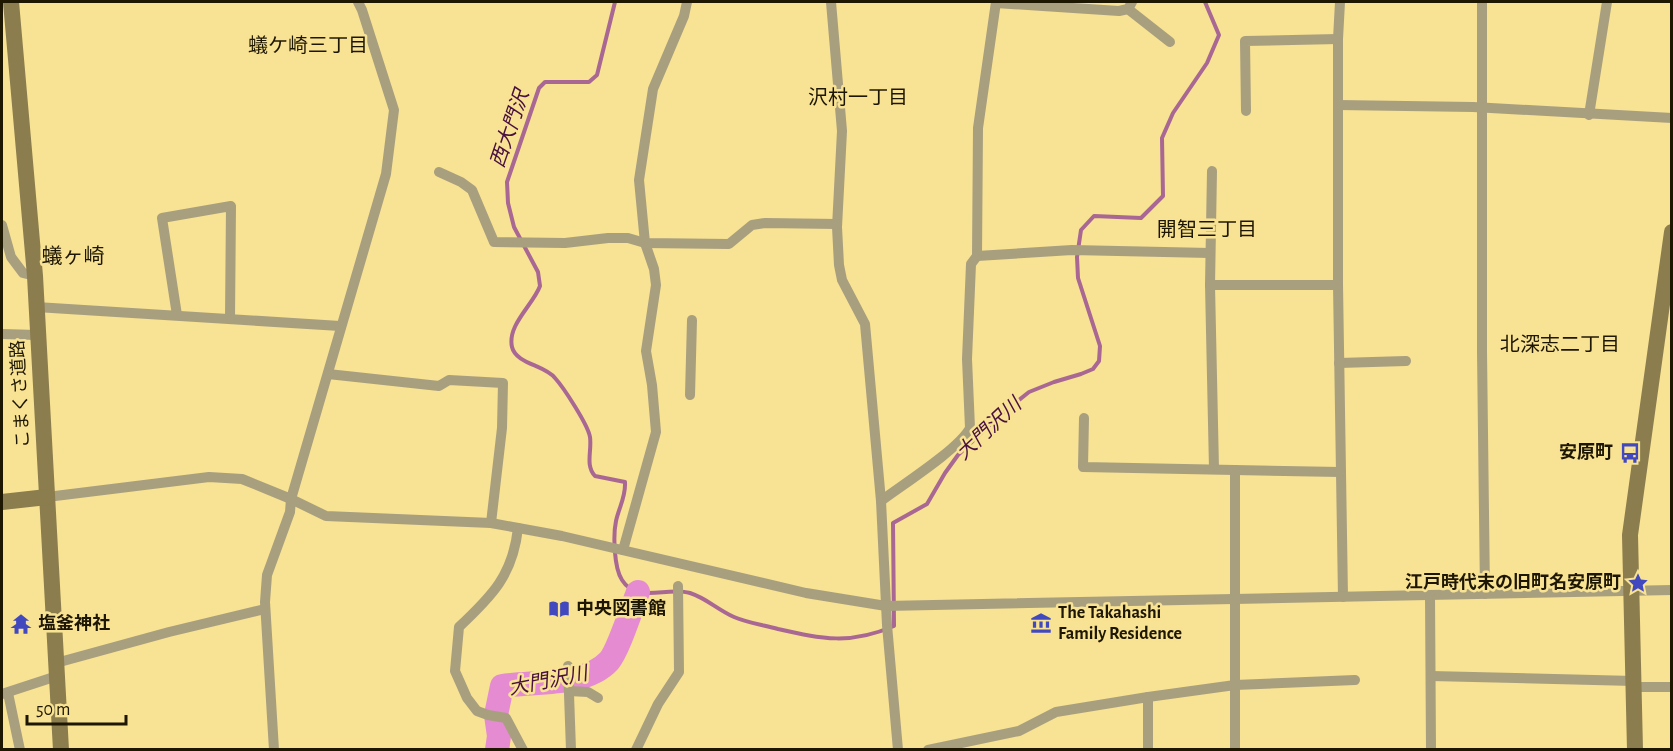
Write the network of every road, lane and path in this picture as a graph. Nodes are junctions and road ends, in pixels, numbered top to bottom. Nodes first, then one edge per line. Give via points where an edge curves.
1 (11, 2) edge
2 (358, 2) edge
3 (687, 2) edge
4 (831, 2) edge
5 (996, 2) edge
6 (1340, 2) edge
7 (1482, 2) edge
8 (1607, 2) edge
9 (1130, 5) edge
10 (1338, 39) junction
11 (1170, 42) dead end
12 (1338, 105) junction
13 (1482, 108) junction
14 (1246, 111) dead end
15 (1589, 115) junction
16 (1671, 118) edge
17 (439, 171) dead end
18 (1212, 171) dead end
19 (837, 224) junction
20 (2, 225) edge
21 (1671, 232) edge
22 (645, 243) junction
23 (1210, 253) junction
24 (977, 256) junction
25 (35, 276) junction
26 (1210, 285) junction
27 (1338, 285) junction
28 (36, 307) junction
29 (177, 315) junction
30 (230, 318) junction
31 (692, 320) dead end
32 (340, 326) junction
33 (2, 334) edge
34 (37, 335) junction
35 (1406, 361) dead end
36 (1339, 363) junction
37 (328, 375) junction
38 (690, 395) dead end
39 (1084, 418) dead end
40 (1214, 469) junction
41 (1235, 470) junction
42 (1340, 472) junction
43 (47, 497) junction
44 (291, 499) junction
45 (881, 501) junction
46 (2, 502) edge
47 (491, 523) junction
48 (518, 528) junction
49 (619, 549) junction
50 (678, 590) dead end
51 (1671, 590) edge
52 (1630, 592) junction
53 (1485, 594) junction
54 (1430, 596) junction
55 (1343, 597) junction
56 (1235, 599) junction
57 (892, 606) junction
58 (265, 609) junction
59 (568, 666) dead end
60 (56, 669) junction
61 (1431, 676) junction
62 (1355, 680) dead end
63 (1634, 684) junction
64 (1235, 685) junction
65 (1671, 687) edge
66 (569, 690) junction
67 (5, 694) edge
68 (1148, 697) junction
69 (598, 698) dead end
70 (20, 750) edge
71 (61, 750) edge
72 (274, 750) edge
73 (523, 750) edge
74 (571, 750) edge
75 (636, 750) edge
76 (898, 750) edge
77 (928, 750) edge
78 (1148, 750) edge
79 (1235, 750) edge
80 (1431, 750) edge
81 (1635, 750) edge

1 - 25 street, こまくさ道路
2 - 32 street via 394,110 386,174
3 - 22 street via 652,89 639,180
4 - 19 street via 842,131
5 - 9 street via 1119,11
5 - 24 street via 978,128
6 - 10 street
7 - 13 street
8 - 15 street
9 - 11 street
10 - 12 street
10 - 14 street via 1245,41
12 - 13 street
12 - 27 street
13 - 15 street
13 - 53 street
15 - 16 street
17 - 22 street via 472,190 494,242 565,243 628,238
18 - 23 street
19 - 22 street via 752,225 729,244
19 - 45 street via 842,280 865,324
20 - 25 street via 10,257 23,273
21 - 52 street via 1632,524
22 - 49 street via 656,285 646,351 656,432
23 - 24 street via 1072,250
23 - 26 street
24 - 45 street via 971,264 967,359 970,428 950,450
25 - 28 street, こまくさ道路
26 - 27 street
26 - 40 street
27 - 36 street
28 - 29 street
28 - 34 street, こまくさ道路
29 - 30 street
29 - 30 street via 162,218 231,206
30 - 32 street
31 - 38 street
32 - 37 street
33 - 34 street
34 - 43 street, こまくさ道路
35 - 36 street
36 - 42 street
37 - 44 street
37 - 47 street via 439,386 449,380 502,383 502,428
39 - 40 street via 1083,467
40 - 41 street
41 - 42 street
41 - 56 street
42 - 55 street
43 - 44 street via 226,476
43 - 46 street
43 - 60 street, こまくさ道路
44 - 47 street via 326,516
44 - 58 street via 290,513 267,575
45 - 57 street
47 - 48 street
48 - 49 street
48 - 73 street via 516,550 505,573 489,598 459,627 455,671 477,711 506,718
49 - 57 street via 806,593
50 - 75 street via 679,672
51 - 52 street
52 - 53 street
52 - 63 street
53 - 54 street
54 - 55 street
54 - 61 street
55 - 56 street
56 - 57 street
56 - 64 street
57 - 76 street via 887,629
58 - 60 street via 169,632
58 - 72 street
59 - 66 street
60 - 67 street
60 - 71 street, こまくさ道路
61 - 63 street
61 - 80 street
62 - 64 street
63 - 65 street
63 - 81 street
64 - 68 street
64 - 79 street
66 - 69 street via 588,692
66 - 74 street
67 - 70 street
68 - 77 street via 1056,712 1019,731
68 - 78 street

